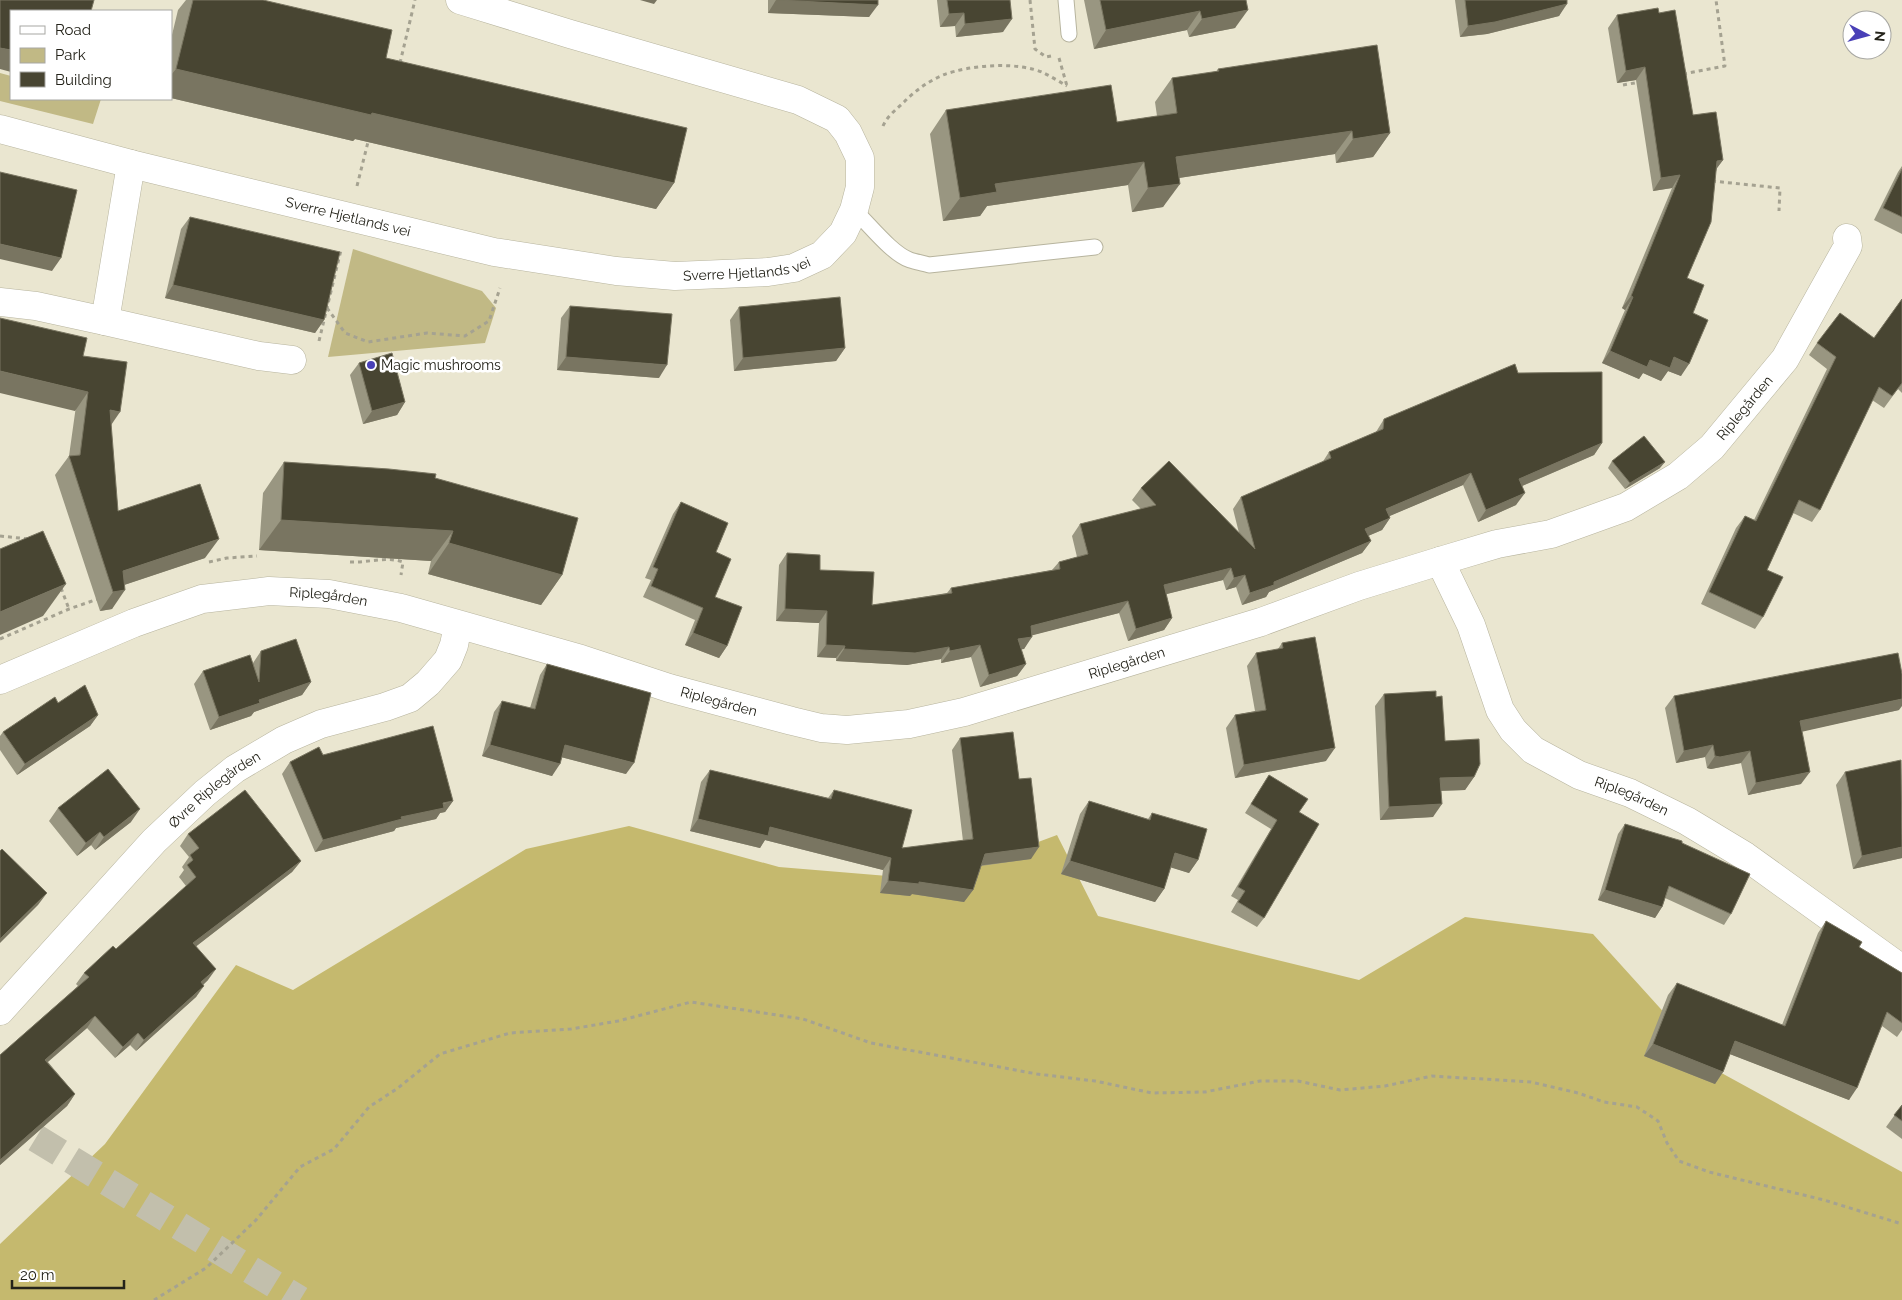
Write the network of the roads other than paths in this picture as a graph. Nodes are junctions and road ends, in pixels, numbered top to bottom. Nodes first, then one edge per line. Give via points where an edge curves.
1 (460, 0) edge
2 (1066, 0) edge
3 (1069, 34) dead end
4 (0, 129) edge
5 (131, 164) junction
6 (854, 210) junction
7 (1846, 238) dead end
8 (1094, 247) dead end
9 (0, 302) edge
10 (105, 321) junction
11 (292, 360) road end
12 (1440, 560) junction
13 (458, 625) junction
14 (0, 680) edge
15 (1902, 969) edge
16 (0, 1011) edge

1 - 6 street, Sverre Hjetlands vei via 798,100 837,119 860,158 860,187
2 - 3 lane
4 - 5 street, Sverre Hjetlands vei
5 - 6 street, Sverre Hjetlands vei via 494,252 616,271 675,276 794,268 822,255 843,233
5 - 10 street
6 - 8 lane via 887,245 908,260 929,265
7 - 12 street, Riplegården via 1848,246 1785,359 1712,447 1678,476 1626,507 1584,523
9 - 10 street
10 - 11 street via 259,356
12 - 13 street, Riplegården via 1261,622 964,712 909,724 847,730 792,722
12 - 15 street, Riplegården via 1471,625 1500,710 1513,730 1533,750 1579,775 1630,793 1688,821 1745,856
13 - 14 street, Riplegården via 401,608 328,594 269,590 202,600 134,623
13 - 16 street, Øvre Riplegården via 448,660 410,698 321,724 284,740 235,770 205,794 154,841

